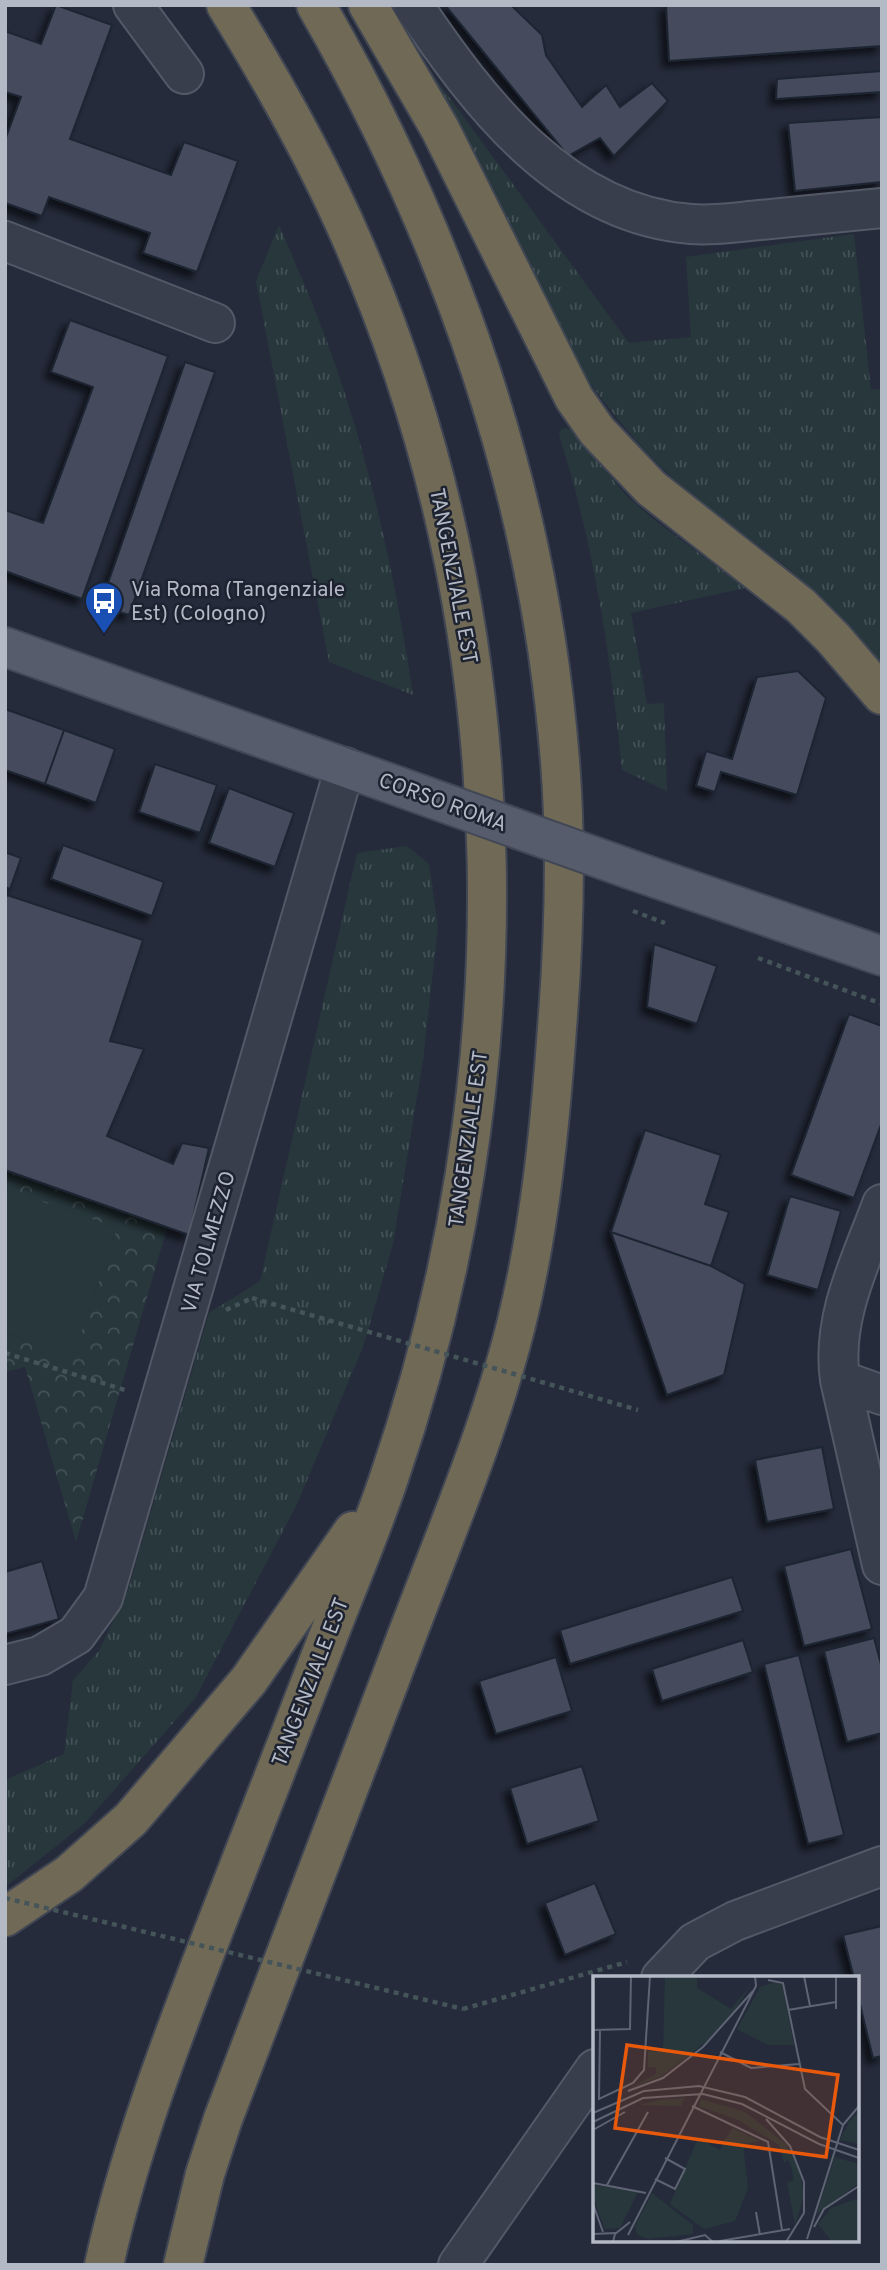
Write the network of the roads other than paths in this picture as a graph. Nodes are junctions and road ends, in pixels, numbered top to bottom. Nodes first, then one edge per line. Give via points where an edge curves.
1 (133, 5) edge
2 (226, 5) edge
3 (316, 5) edge
4 (368, 5) edge
5 (413, 5) edge
6 (184, 74) dead end
7 (882, 208) edge
8 (5, 241) edge
9 (215, 323) dead end
10 (5, 647) edge
11 (882, 695) edge
12 (345, 767) junction
13 (882, 956) edge
14 (882, 1205) edge
15 (840, 1380) junction
16 (882, 1395) edge
17 (388, 1481) junction
18 (882, 1565) edge
19 (5, 1665) edge
20 (882, 1866) edge
21 (5, 1917) edge
22 (646, 1969) edge
23 (593, 2072) edge
24 (104, 2265) edge
25 (183, 2265) edge
26 (458, 2265) edge

1 - 6 street
2 - 17 highway, TANGENZIALE EST via 328,189 404,376 443,508 479,719 486,960 472,1133 441,1300
3 - 25 highway via 363,88 434,241 484,377 517,490 540,604 559,746 564,824 562,966 540,1193 506,1361 464,1486 223,2119
4 - 11 highway via 440,130 574,398 597,431 651,488 801,606
5 - 7 street via 511,131 555,171 605,199 648,216 693,225
8 - 9 street
10 - 12 main road, CORSO ROMA
12 - 13 main road, CORSO ROMA, bridge
12 - 19 street, VIA TOLMEZZO via 103,1598 76,1634 40,1656
14 - 15 street via 843,1311
15 - 16 street
15 - 18 street
17 - 21 highway via 249,1680 131,1819 69,1874
17 - 24 highway, TANGENZIALE EST via 161,2068
20 - 22 street via 735,1921
23 - 26 street

